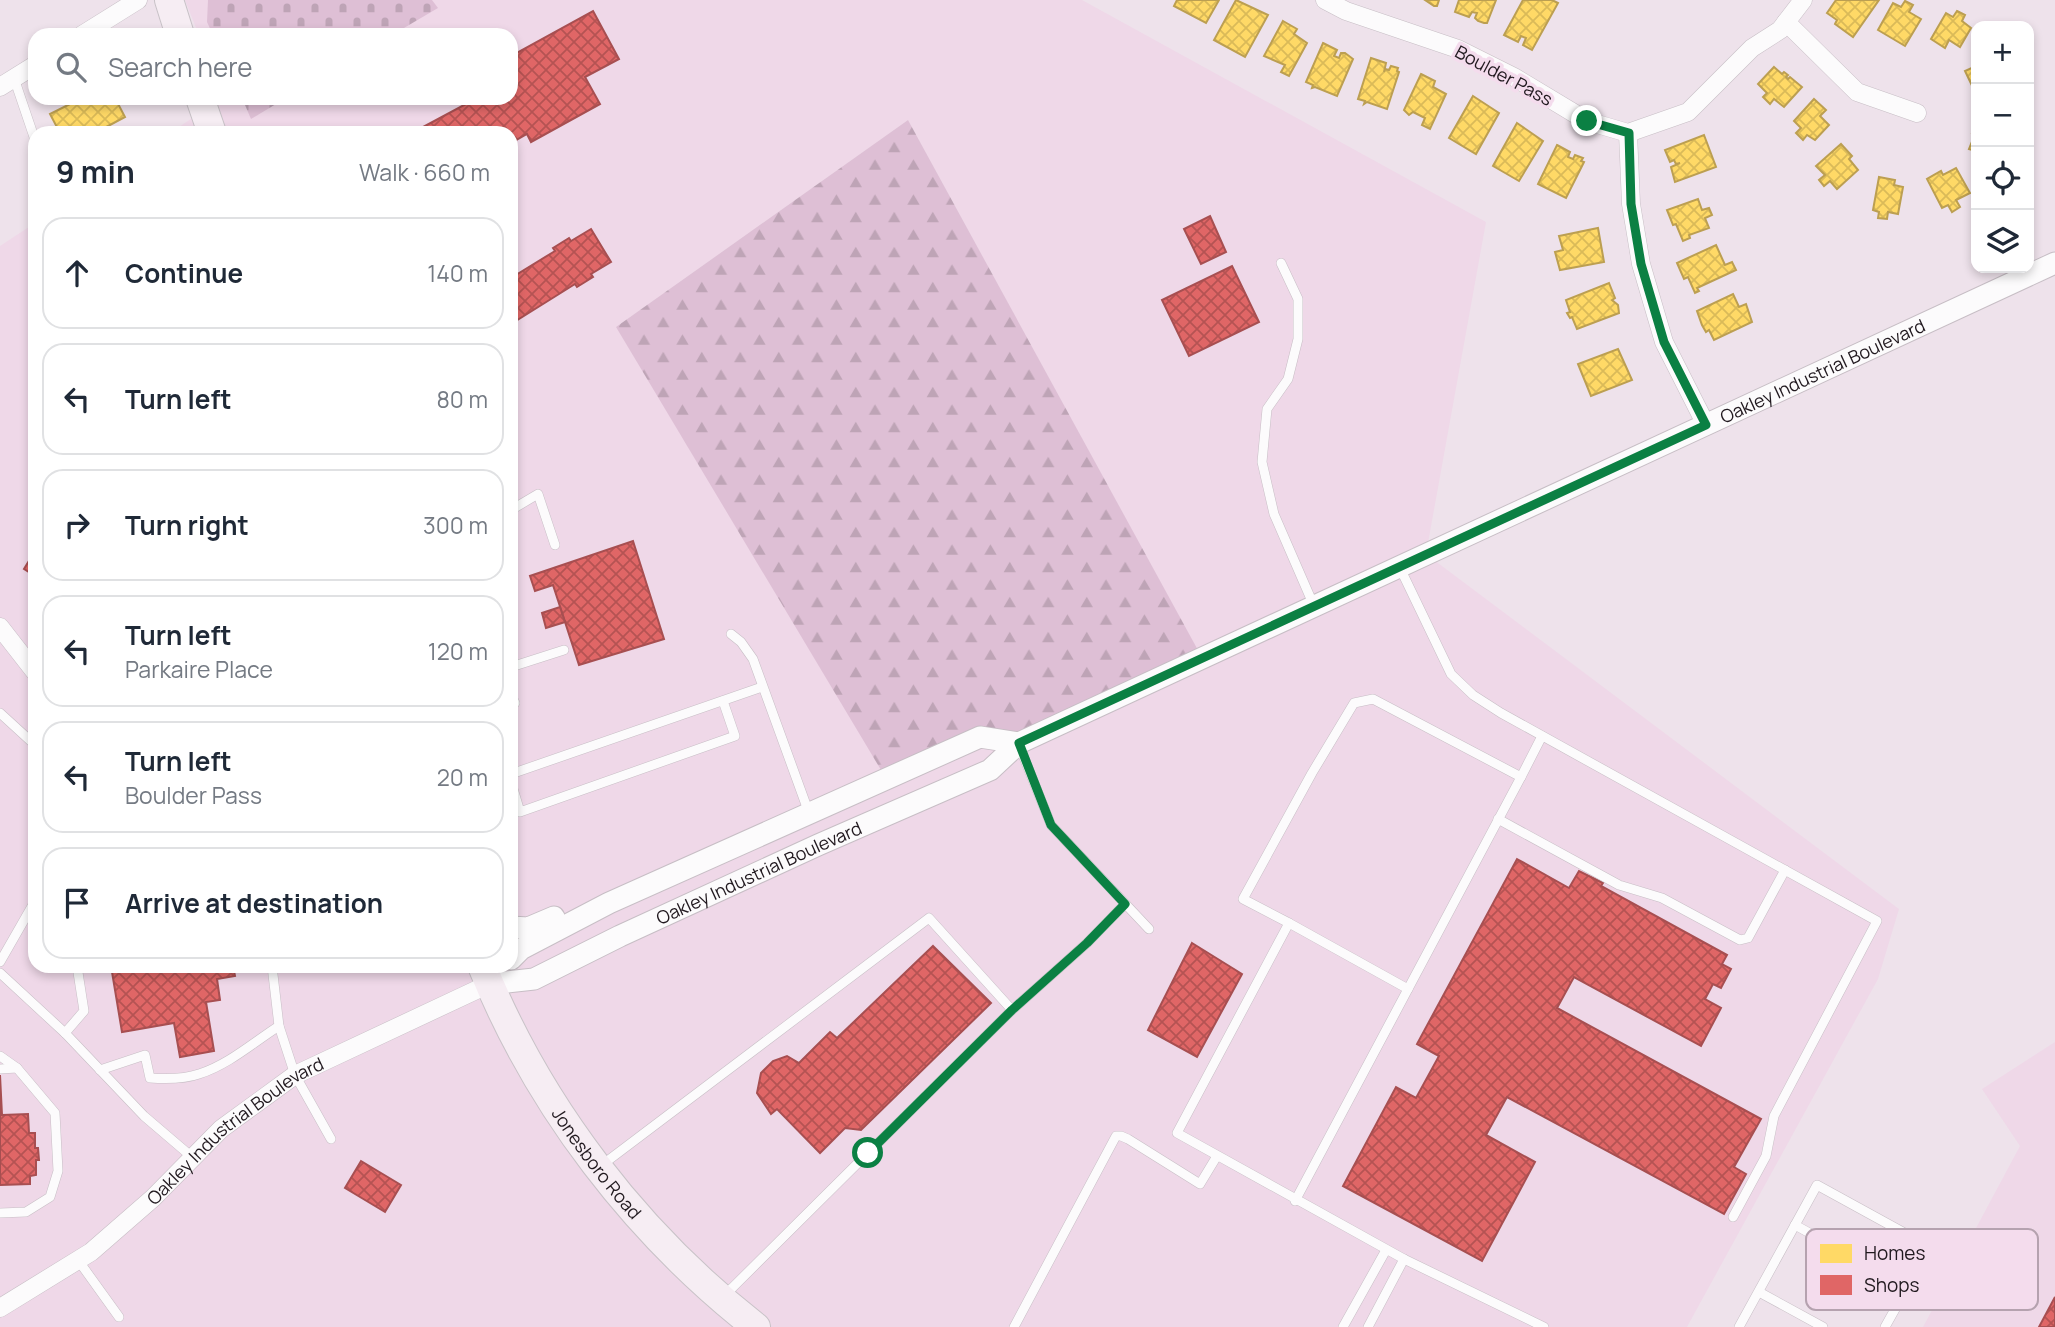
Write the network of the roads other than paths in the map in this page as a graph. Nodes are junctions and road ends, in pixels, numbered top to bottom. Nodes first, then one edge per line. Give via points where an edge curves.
1 (138, 0) edge
2 (169, 0) edge
3 (1325, 0) edge
4 (1803, 0) edge
5 (1786, 22) junction
6 (93, 28) edge
7 (178, 28) edge
8 (28, 70) edge
9 (7, 83) edge
10 (202, 105) edge
11 (1917, 113) dead end
12 (28, 126) edge
13 (210, 126) edge
14 (1629, 133) junction
15 (1281, 263) dead end
16 (2055, 263) edge
17 (1706, 425) junction
18 (518, 506) edge
19 (555, 545) dead end
20 (1399, 567) junction
21 (1314, 606) junction
22 (0, 627) edge
23 (731, 634) dead end
24 (564, 650) dead end
25 (28, 663) edge
26 (518, 665) edge
27 (762, 687) junction
28 (723, 701) junction
29 (0, 713) edge
30 (1542, 736) junction
31 (28, 739) edge
32 (1019, 743) junction
33 (518, 773) edge
34 (1521, 777) junction
35 (518, 805) edge
36 (810, 813) junction
37 (1498, 819) junction
38 (703, 861) junction
39 (1786, 870) junction
40 (1125, 904) junction
41 (28, 913) edge
42 (1289, 923) junction
43 (518, 927) edge
44 (1149, 929) dead end
45 (518, 951) edge
46 (0, 962) edge
47 (0, 973) edge
48 (78, 973) edge
49 (273, 973) edge
50 (490, 973) edge
51 (492, 973) edge
52 (498, 973) edge
53 (1408, 989) junction
54 (1012, 1010) junction
55 (279, 1026) junction
56 (65, 1033) junction
57 (0, 1056) edge
58 (17, 1068) junction
59 (0, 1069) edge
60 (100, 1070) junction
61 (295, 1075) junction
62 (331, 1139) dead end
63 (1217, 1156) junction
64 (192, 1157) junction
65 (598, 1168) junction
66 (1295, 1200) junction
67 (0, 1213) edge
68 (1733, 1217) dead end
69 (1795, 1225) junction
70 (1897, 1229) edge
71 (1806, 1231) edge
72 (1386, 1250) junction
73 (1404, 1259) junction
74 (78, 1260) junction
75 (1759, 1292) junction
76 (722, 1299) junction
77 (0, 1308) edge
78 (1895, 1310) edge
79 (118, 1317) dead end
80 (751, 1326) edge
81 (1014, 1327) edge
82 (1343, 1327) edge
83 (1368, 1327) edge
84 (1544, 1327) edge
85 (1739, 1327) edge
86 (1823, 1327) edge
87 (1885, 1327) edge

1 - 6 street
2 - 7 highway
3 - 14 street, Boulder Pass via 1458,48 1587,121
4 - 5 street
5 - 11 street via 1857,92
5 - 14 street via 1752,48 1688,112
8 - 9 street
9 - 12 lane
10 - 13 highway
14 - 17 street via 1631,204 1641,264 1664,342
15 - 21 lane via 1298,299 1298,339 1288,379 1267,409 1262,462 1278,525
16 - 17 street, Oakley Industrial Boulevard
17 - 20 street, Oakley Industrial Boulevard
18 - 19 lane via 538,494
20 - 21 street, Oakley Industrial Boulevard
20 - 30 lane via 1451,674 1473,695
21 - 32 street, Oakley Industrial Boulevard
22 - 25 street
23 - 27 lane via 752,659
24 - 26 lane
27 - 28 lane
27 - 36 lane
28 - 33 lane
28 - 35 lane via 735,736 520,812
29 - 31 lane
30 - 34 lane
30 - 39 lane
32 - 36 street, Oakley Industrial Boulevard via 980,737
32 - 40 lane via 1051,825
32 - 52 street, Oakley Industrial Boulevard via 990,770 534,979
34 - 37 lane
34 - 42 lane via 1373,699 1354,703 1243,899
36 - 38 street, Oakley Industrial Boulevard
37 - 39 lane via 1619,885 1662,898 1740,940 1748,938
37 - 53 lane
38 - 43 street via 681,856 528,928
38 - 45 street, Oakley Industrial Boulevard
39 - 68 lane via 1877,921 1774,1116 1766,1156
40 - 44 lane
40 - 54 lane
41 - 46 lane
42 - 53 lane
42 - 63 lane via 1177,1133
47 - 56 lane
48 - 56 lane via 84,1012
49 - 55 lane
50 - 61 street, Oakley Industrial Boulevard
51 - 65 highway, Jonesboro Road via 536,1076
53 - 66 lane
54 - 65 lane via 929,918
54 - 76 lane
55 - 60 lane via 199,1075 150,1078 145,1055
55 - 61 lane
56 - 60 lane
57 - 58 lane
58 - 59 lane
58 - 67 lane via 55,1113 58,1171 50,1197 26,1212
60 - 64 lane
61 - 62 lane
61 - 64 street, Oakley Industrial Boulevard via 244,1110
63 - 66 lane
63 - 81 lane via 1200,1184 1116,1136
64 - 74 street, Oakley Industrial Boulevard via 153,1198
65 - 76 highway, Jonesboro Road via 659,1239
66 - 72 lane
69 - 70 lane via 1817,1185
69 - 71 lane
69 - 75 lane
72 - 73 lane
72 - 82 lane
73 - 83 lane
73 - 84 lane
74 - 77 street, Oakley Industrial Boulevard
74 - 79 lane
75 - 85 lane
75 - 86 lane
76 - 80 highway, Jonesboro Road
78 - 87 lane

